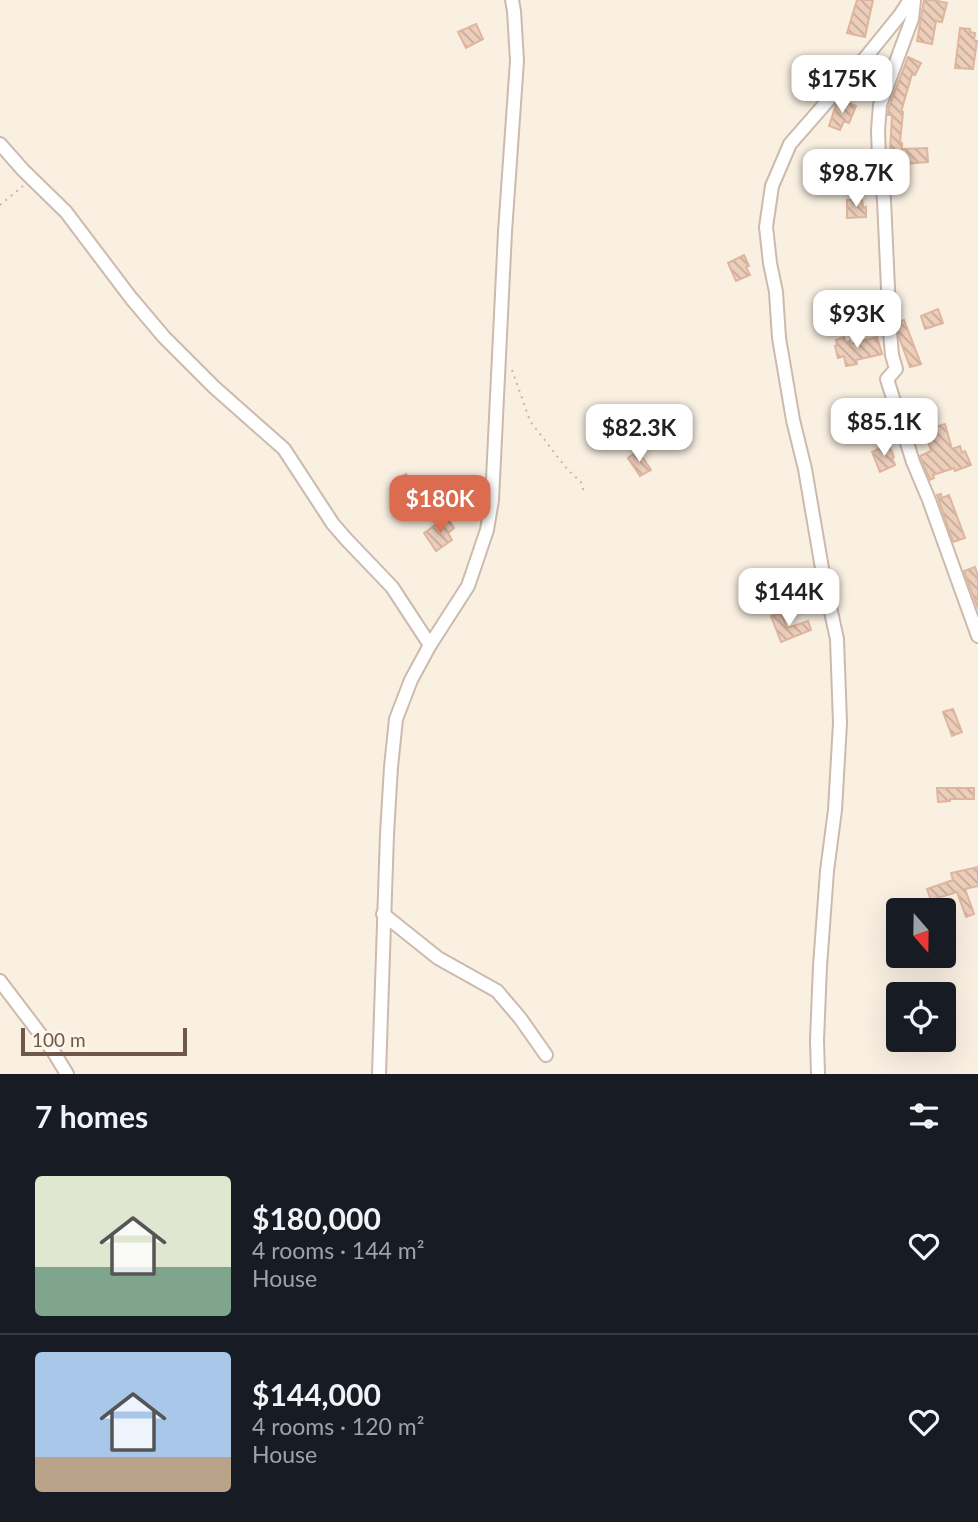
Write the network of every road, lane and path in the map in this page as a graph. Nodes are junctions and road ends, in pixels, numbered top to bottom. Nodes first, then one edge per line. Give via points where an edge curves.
1 (512, 0) edge
2 (912, 0) edge
3 (0, 144) edge
4 (33, 180) junction
5 (0, 205) edge
6 (500, 347) junction
7 (584, 493) dead end
8 (978, 636) edge
9 (430, 645) junction
10 (383, 914) junction
11 (0, 981) edge
12 (546, 1055) dead end
13 (67, 1074) edge
14 (379, 1074) edge
15 (818, 1074) edge

1 - 6 street via 517,61
2 - 8 street via 912,19 880,105 878,130 896,369 887,379
2 - 15 street via 790,144 772,186 766,228 793,420 837,639 840,723 820,965
3 - 4 street
4 - 5 path
4 - 9 street via 66,212 164,337 284,449 333,524 392,587
6 - 7 path via 530,421 581,482
6 - 9 street via 487,530 468,586
9 - 10 street via 396,719
10 - 12 street via 438,958 497,992
10 - 14 street
11 - 13 street

